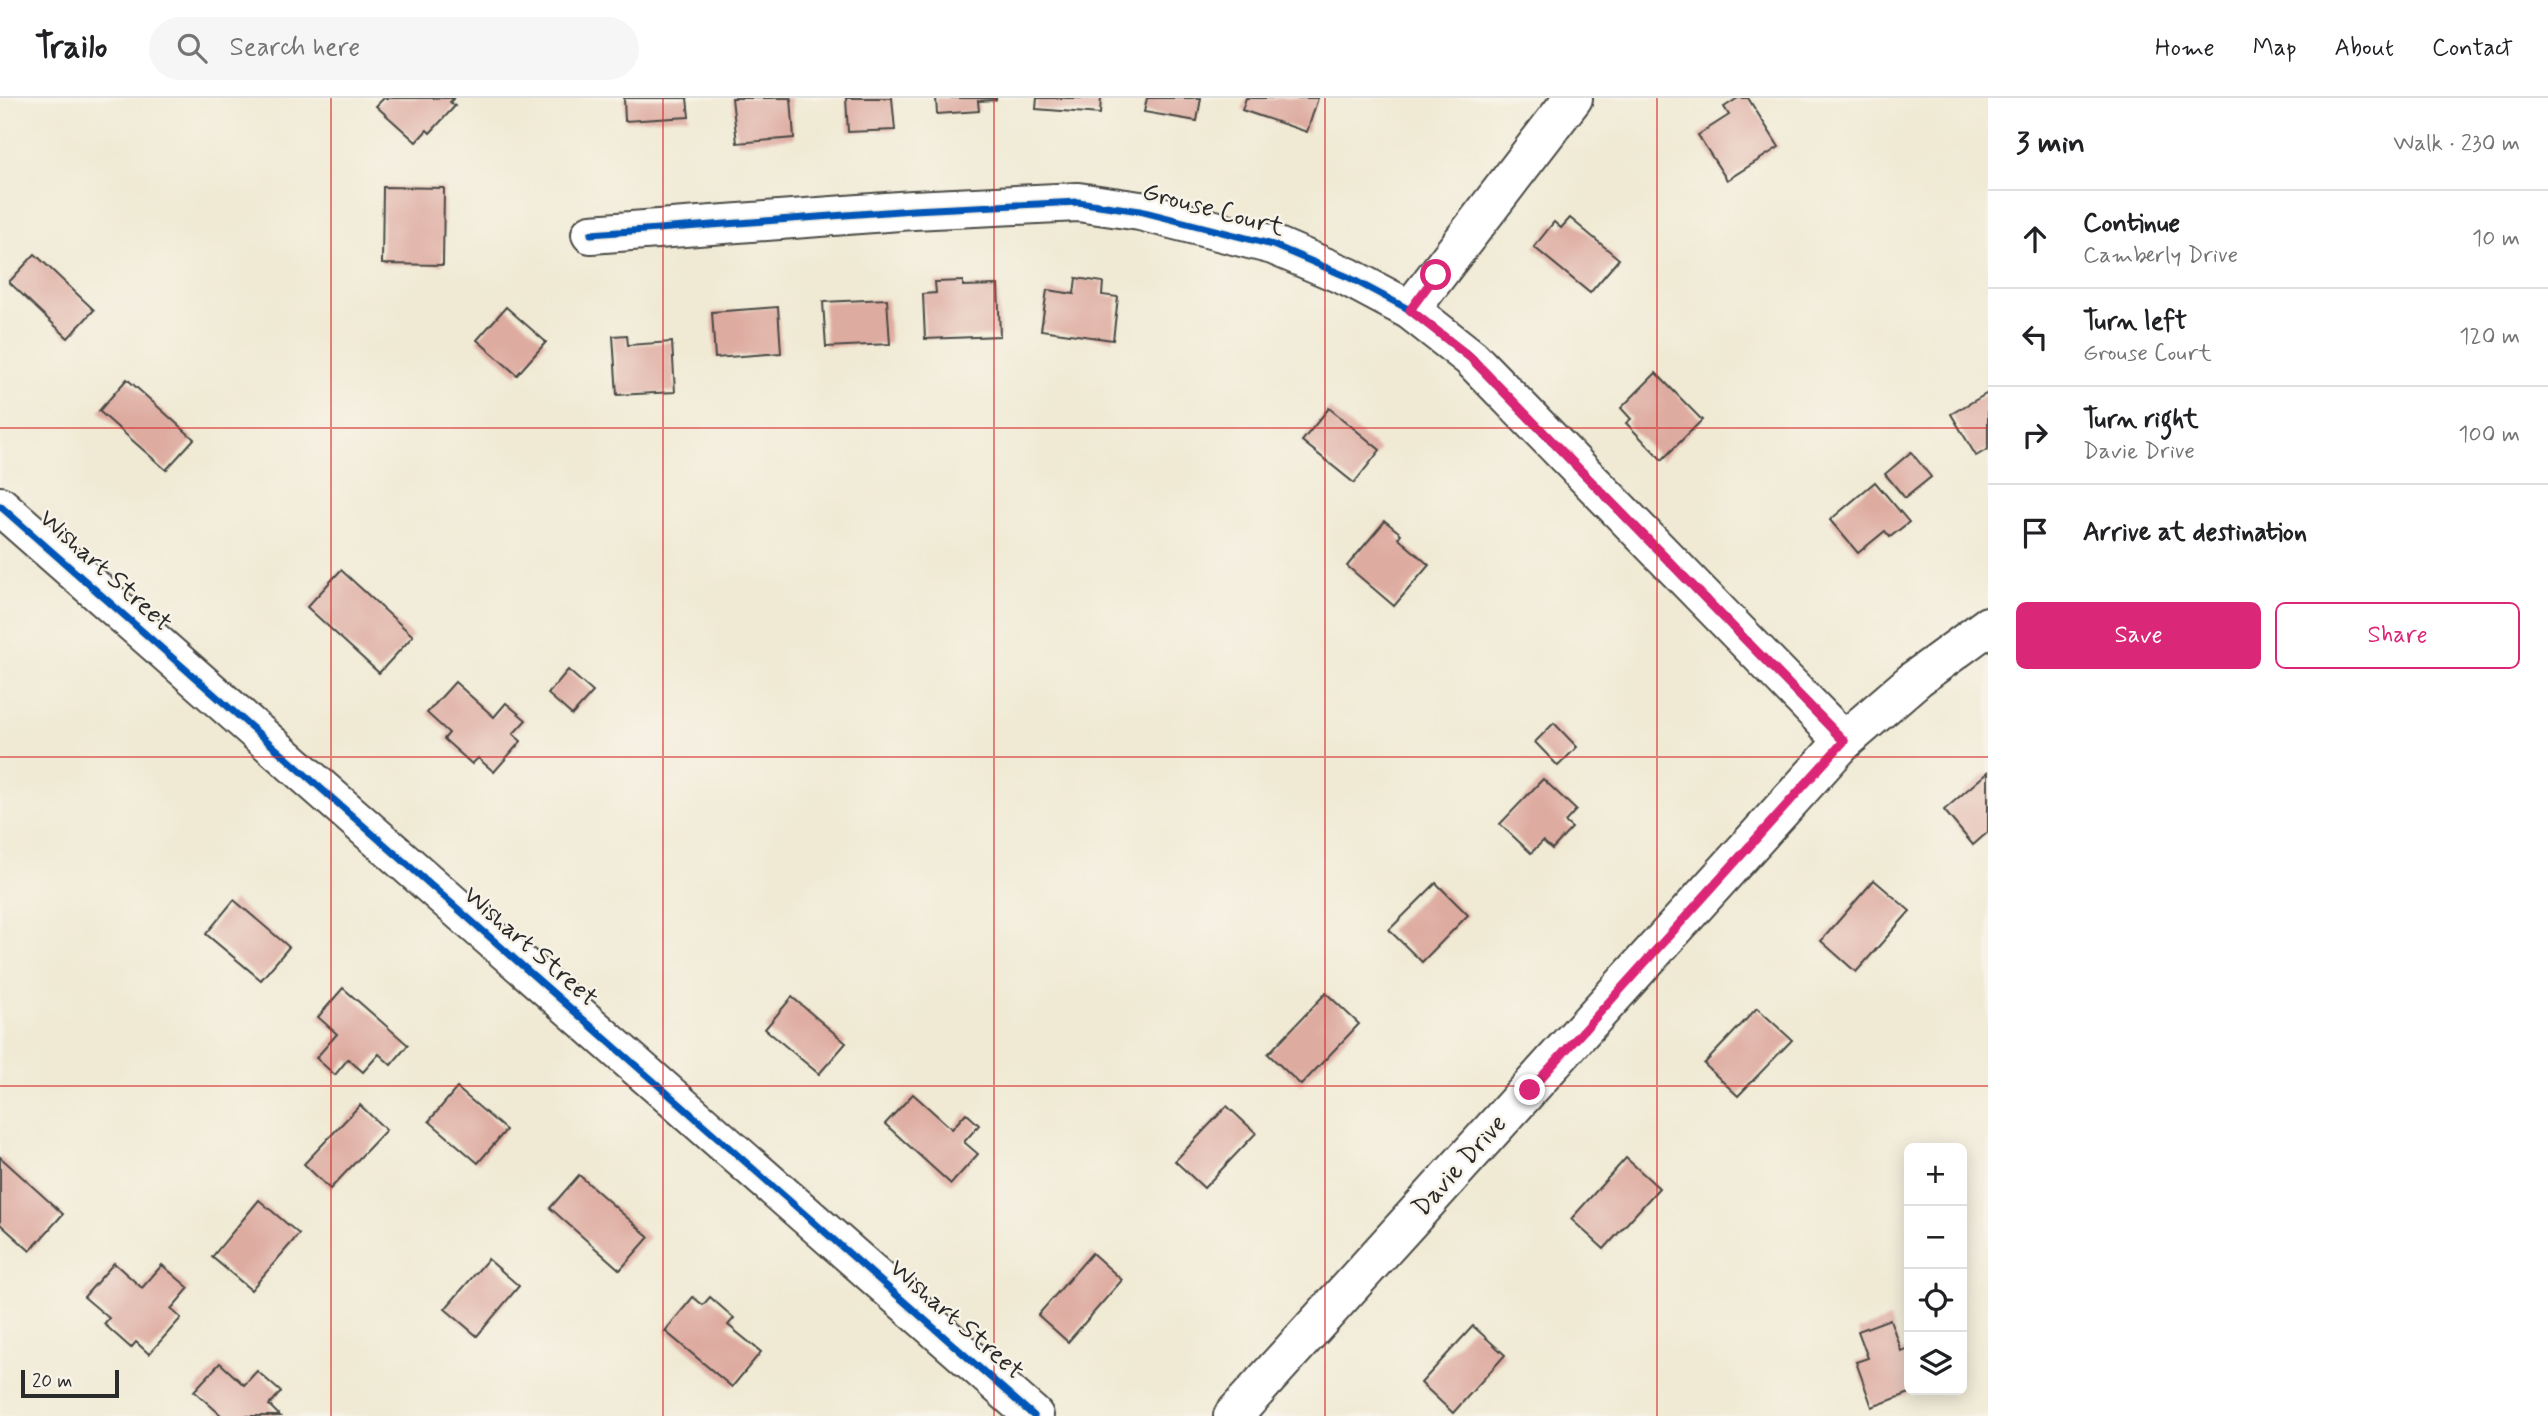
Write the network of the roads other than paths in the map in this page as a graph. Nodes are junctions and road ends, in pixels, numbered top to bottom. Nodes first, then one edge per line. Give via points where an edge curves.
1 (1573, 98) edge
2 (592, 234) dead end
3 (1410, 310) junction
4 (0, 506) edge
5 (1988, 626) edge
6 (1844, 741) junction
7 (1034, 1416) edge
8 (1234, 1416) edge

1 - 3 street
2 - 3 street, Grouse Court via 1078,202 1140,211 1273,246 1348,277
3 - 6 street, Grouse Court via 1471,358
4 - 7 street, Wishart Street
5 - 6 street, Davie Drive via 1917,678
6 - 8 street, Davie Drive

